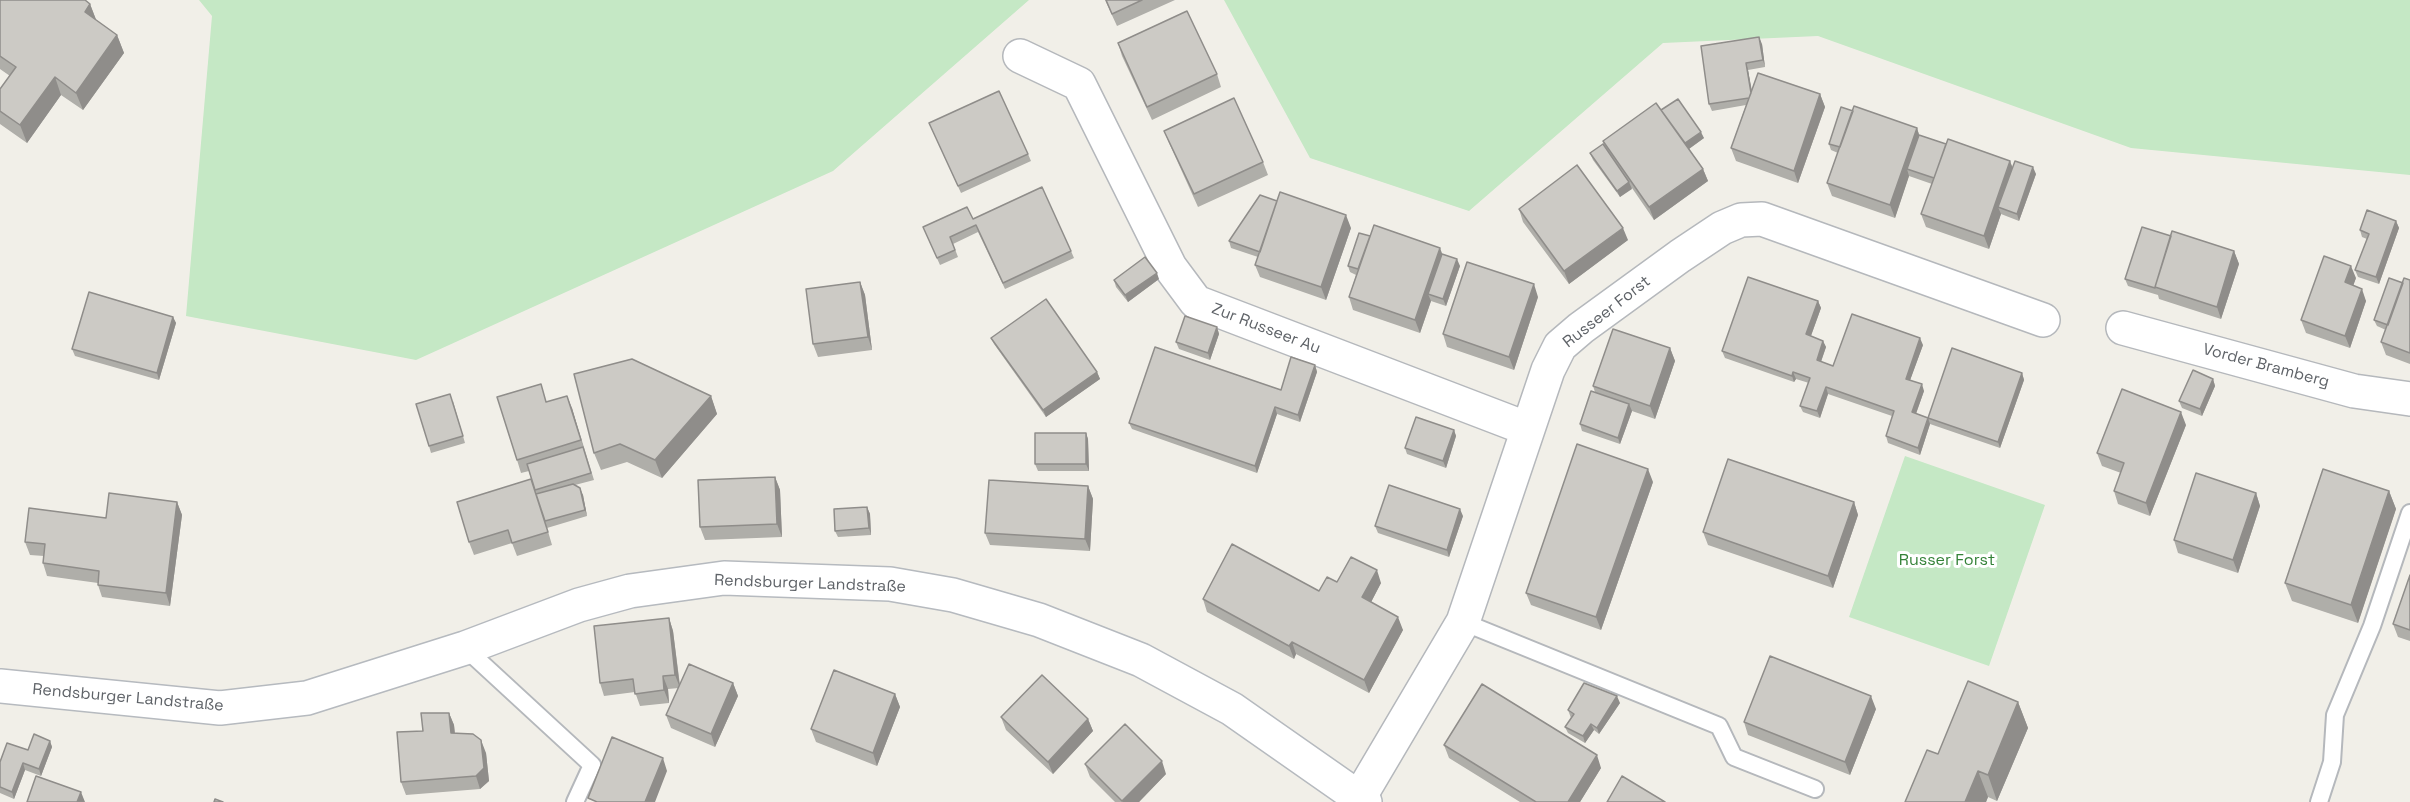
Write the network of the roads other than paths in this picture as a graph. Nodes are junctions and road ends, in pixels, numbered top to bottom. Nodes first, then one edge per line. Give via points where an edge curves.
1 (1020, 56) dead end
2 (2043, 320) dead end
3 (2123, 328) dead end
4 (2410, 399) edge
5 (1528, 429) junction
6 (2410, 513) edge
7 (1463, 622) junction
8 (465, 648) junction
9 (0, 686) edge
10 (1815, 789) dead end
11 (1362, 800) edge
12 (575, 802) edge
13 (2319, 802) edge

1 - 5 street, Zur Russeer Au via 1078,84 1170,267 1196,302
2 - 5 street, Russeer Forst via 1762,219 1741,220 1680,256 1560,346
3 - 4 street, Vorder Bramberg via 2354,391
5 - 7 street, Russeer Forst
6 - 13 lane via 2372,626 2335,716 2332,762
7 - 10 lane via 1719,726 1734,757
7 - 11 street, Russeer Forst
8 - 9 street, Rendsburger Landstraße via 307,698 220,708
8 - 11 street, Rendsburger Landstraße via 579,605 630,591 724,578 890,584 953,595 1039,620 1141,660 1232,709
8 - 12 lane via 592,765

